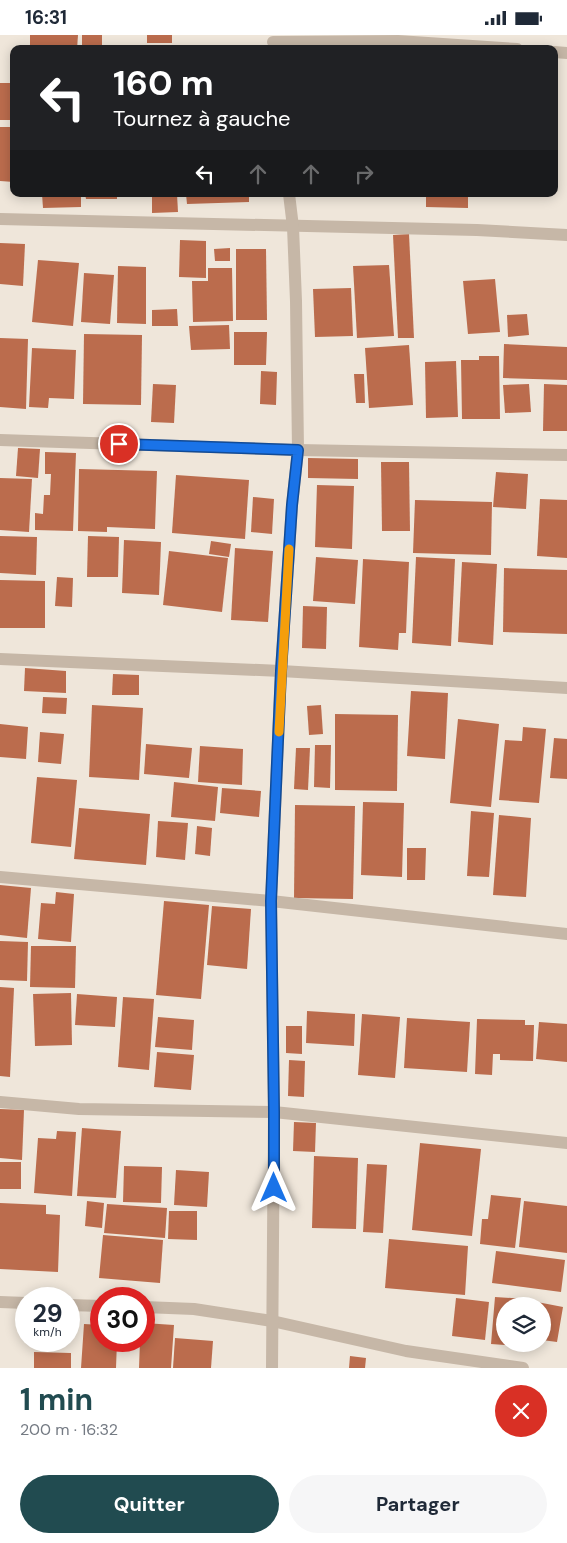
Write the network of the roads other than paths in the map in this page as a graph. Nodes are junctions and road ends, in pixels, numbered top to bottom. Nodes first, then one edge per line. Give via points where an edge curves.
1 (273, 42) edge
2 (458, 45) edge
3 (289, 197) edge
4 (0, 219) edge
5 (293, 227) junction
6 (567, 235) edge
7 (0, 440) edge
8 (298, 450) junction
9 (567, 455) edge
10 (0, 659) edge
11 (281, 671) junction
12 (567, 689) edge
13 (0, 877) edge
14 (271, 901) junction
15 (567, 934) edge
16 (0, 1102) edge
17 (274, 1111) junction
18 (567, 1143) edge
19 (0, 1302) edge
20 (15, 1303) edge
21 (155, 1307) edge
22 (272, 1321) junction
23 (272, 1368) edge
24 (523, 1368) edge

1 - 2 street via 398,41
3 - 5 street
4 - 5 street
5 - 6 street
5 - 8 street
7 - 8 street
8 - 9 street
8 - 11 street
10 - 11 street
11 - 12 street
11 - 14 street
13 - 14 street
14 - 15 street
14 - 17 street
16 - 17 street via 79,1109
17 - 18 street
17 - 22 street
19 - 20 street
21 - 22 street via 194,1309
22 - 23 street
22 - 24 street via 406,1351

